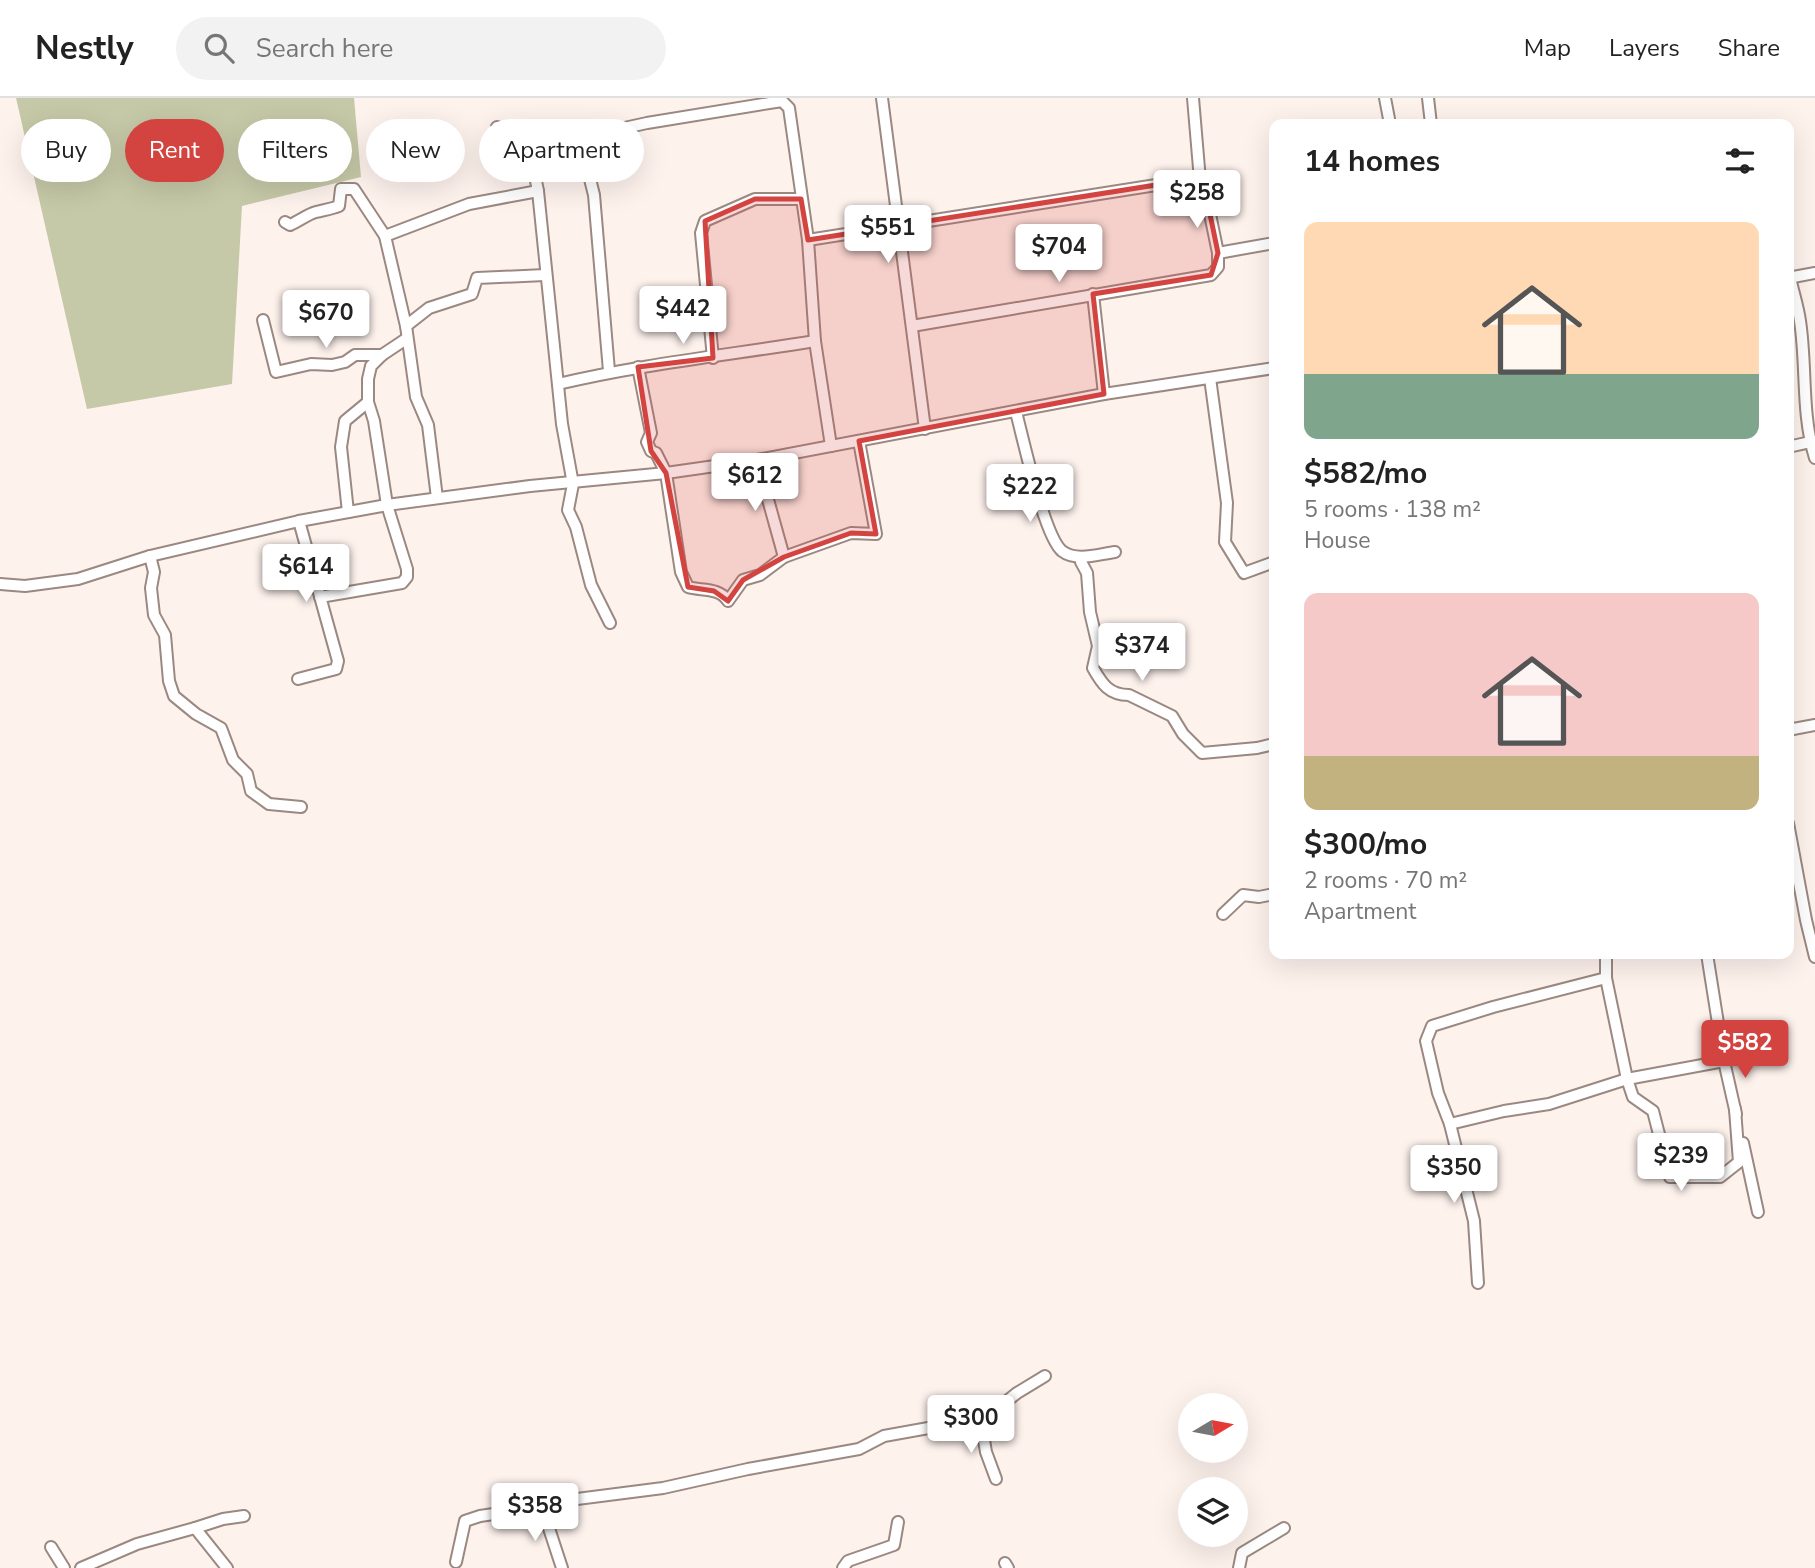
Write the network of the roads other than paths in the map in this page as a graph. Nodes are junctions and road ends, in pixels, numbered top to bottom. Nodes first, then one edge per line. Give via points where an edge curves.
1 (882, 98) edge
2 (1193, 98) edge
3 (1385, 98) edge
4 (1428, 98) edge
5 (1389, 119) edge
6 (1430, 119) edge
7 (1200, 180) junction
8 (536, 182) edge
9 (538, 191) junction
10 (801, 199) junction
11 (285, 222) dead end
12 (900, 227) junction
13 (386, 236) junction
14 (808, 240) junction
15 (1269, 244) edge
16 (1218, 253) junction
17 (1815, 273) edge
18 (545, 275) junction
19 (1794, 276) edge
20 (1093, 294) junction
21 (1794, 297) edge
22 (263, 320) dead end
23 (405, 326) junction
24 (912, 326) junction
25 (406, 339) junction
26 (815, 341) junction
27 (382, 355) junction
28 (713, 358) junction
29 (638, 368) junction
30 (1269, 369) edge
31 (609, 372) junction
32 (1210, 378) junction
33 (558, 384) junction
34 (1104, 394) junction
35 (368, 402) junction
36 (1016, 412) junction
37 (925, 429) junction
38 (859, 441) junction
39 (1812, 441) edge
40 (831, 446) junction
41 (1794, 446) edge
42 (1815, 458) edge
43 (757, 460) junction
44 (666, 473) junction
45 (573, 484) junction
46 (437, 498) junction
47 (387, 505) junction
48 (348, 512) junction
49 (299, 521) junction
50 (1115, 552) dead end
51 (150, 556) junction
52 (784, 557) junction
53 (1082, 557) junction
54 (1269, 564) edge
55 (0, 584) edge
56 (320, 597) junction
57 (610, 623) dead end
58 (298, 679) dead end
59 (1815, 725) edge
60 (1794, 729) edge
61 (1269, 745) edge
62 (301, 807) dead end
63 (1794, 855) edge
64 (1269, 895) edge
65 (1223, 914) dead end
66 (1815, 957) edge
67 (1606, 959) edge
68 (1708, 959) edge
69 (1606, 978) junction
70 (1724, 1060) junction
71 (1627, 1079) junction
72 (1735, 1109) junction
73 (1450, 1124) junction
74 (1758, 1212) dead end
75 (1478, 1283) dead end
76 (1045, 1376) dead end
77 (981, 1422) junction
78 (996, 1479) dead end
79 (542, 1507) junction
80 (244, 1516) dead end
81 (898, 1522) dead end
82 (195, 1528) junction
83 (1284, 1528) dead end
84 (51, 1547) dead end
85 (456, 1562) dead end
86 (64, 1568) edge
87 (81, 1568) edge
88 (227, 1568) edge
89 (562, 1568) edge
90 (843, 1568) edge
91 (1238, 1568) edge

1 - 12 street
2 - 7 street
3 - 5 street
4 - 6 street
7 - 12 street
7 - 16 street
8 - 9 street
9 - 13 street via 469,204
9 - 18 street
10 - 14 street
10 - 28 street via 754,200 705,221 701,233
10 - 31 street via 789,108 782,101 648,123 597,134 588,141
11 - 13 street via 290,225 339,206 341,189 354,189
12 - 14 street
12 - 24 street
13 - 23 street
14 - 26 street
15 - 16 street
16 - 20 street via 1218,267 1211,275
17 - 19 street
18 - 23 street via 477,278 472,294 429,308
18 - 33 street
20 - 24 street
20 - 34 street
21 - 39 street
22 - 27 street via 276,372 311,364 332,365 355,355
23 - 25 street
24 - 37 street
25 - 27 street
25 - 46 street via 416,397 428,425
26 - 28 street
26 - 40 street
27 - 35 street via 371,366
28 - 29 street
29 - 31 street
29 - 44 street via 651,433 648,442
30 - 32 street
31 - 33 street
32 - 34 street
32 - 54 street via 1227,503 1225,542 1244,573
33 - 45 street
34 - 36 street
35 - 47 street
35 - 48 street via 345,421 341,447
36 - 37 street
36 - 53 street via 1045,520 1060,550
37 - 38 street
38 - 40 street
38 - 52 street via 876,534 851,533
39 - 41 street
39 - 42 street
40 - 43 street
43 - 44 street
43 - 52 street
44 - 45 street
44 - 52 street via 681,572 688,587 714,591 728,601 743,580 760,575
45 - 46 street
45 - 57 street via 568,510 591,585
46 - 47 street
47 - 48 street
47 - 56 street via 407,577 402,583
48 - 49 street
49 - 51 street
49 - 56 street
50 - 53 street
51 - 55 street via 78,579 25,586
51 - 62 street via 154,615 165,635 174,696 220,728 233,760 247,774 251,791 269,804
53 - 61 street via 1098,646 1093,668 1103,686 1172,716 1202,753
56 - 58 street via 338,661 336,669
59 - 60 street
63 - 66 street
64 - 65 street via 1243,895
67 - 69 street
68 - 70 street
69 - 71 street
69 - 73 street via 1432,1026 1426,1041
70 - 71 street
70 - 72 street
71 - 72 street via 1633,1097 1653,1111 1670,1177 1720,1177 1739,1162
71 - 73 street via 1549,1104
72 - 74 street
73 - 75 street via 1474,1221
76 - 77 street
77 - 78 street
77 - 79 street via 884,1436 859,1449
79 - 85 street via 465,1521
79 - 89 street
80 - 82 street
81 - 90 street via 894,1545 848,1561
82 - 87 street via 137,1544
82 - 88 street
83 - 91 street via 1242,1553
84 - 86 street

